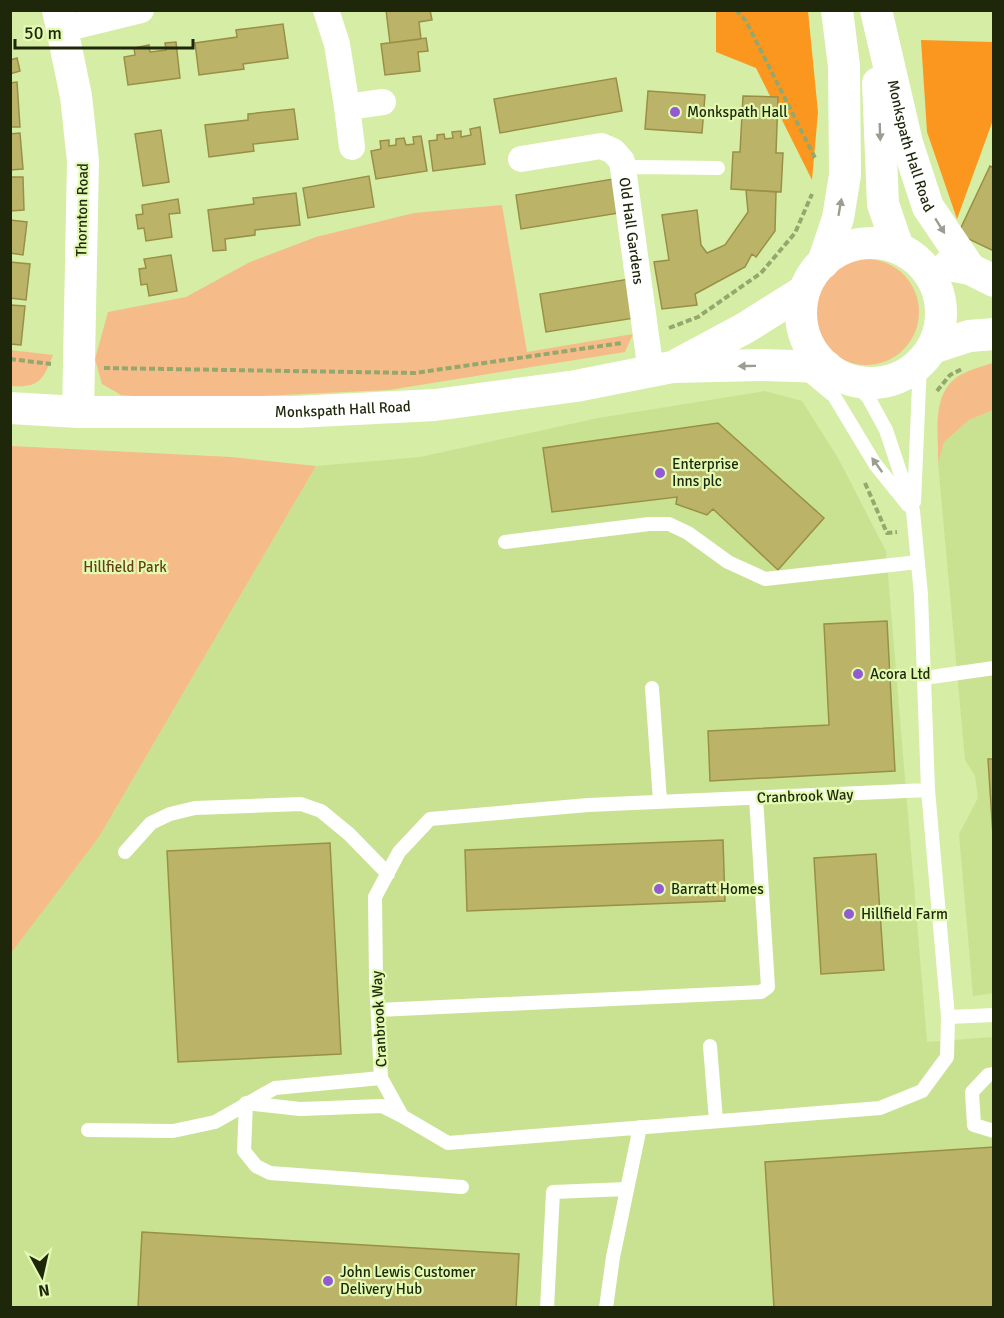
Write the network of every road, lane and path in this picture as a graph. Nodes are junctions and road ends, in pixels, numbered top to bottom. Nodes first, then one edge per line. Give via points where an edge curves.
1 (141, 10) edge
2 (327, 10) edge
3 (736, 10) edge
4 (837, 10) edge
5 (874, 10) edge
6 (61, 20) edge
7 (383, 102) dead end
8 (347, 107) junction
9 (352, 147) dead end
10 (520, 159) dead end
11 (718, 168) dead end
12 (624, 169) junction
13 (845, 175) junction
14 (813, 192) dead end
15 (907, 254) junction
16 (823, 263) junction
17 (982, 275) edge
18 (804, 291) junction
19 (993, 334) edge
20 (645, 338) junction
21 (926, 355) junction
22 (10, 359) edge
23 (79, 368) junction
24 (661, 370) junction
25 (825, 371) junction
26 (10, 408) edge
27 (78, 412) junction
28 (913, 511) junction
29 (505, 542) dead end
30 (918, 562) junction
31 (993, 668) edge
32 (924, 678) junction
33 (652, 688) dead end
34 (928, 790) junction
35 (756, 798) junction
36 (660, 801) junction
37 (125, 852) dead end
38 (388, 874) junction
39 (378, 1010) junction
40 (993, 1015) edge
41 (948, 1017) junction
42 (710, 1046) dead end
43 (993, 1074) edge
44 (381, 1078) junction
45 (246, 1103) junction
46 (402, 1116) junction
47 (716, 1121) junction
48 (640, 1127) junction
49 (88, 1130) dead end
50 (993, 1131) edge
51 (462, 1187) dead end
52 (627, 1189) junction
53 (547, 1308) edge
54 (606, 1308) edge

1 - 6 street
2 - 8 street
3 - 13 path via 746,21 822,172
4 - 13 street, Monkspath Hall Road via 844,66
5 -> 15 street, Monkspath Hall Road via 883,204
5 -> 17 street, Monkspath Hall Road via 907,143 928,207
6 - 23 street, Thornton Road via 76,96 83,161
7 - 8 street
8 - 9 street
10 - 12 street, Old Hall Gardens via 601,146 613,151
11 - 12 lane
12 - 20 street, Old Hall Gardens
16 -> 13 street, Monkspath Hall Road via 838,218
14 - 20 path via 795,233 760,273 698,317
15 - 16 street, Monkspath Hall Road via 878,244 858,244
15 - 17 street
15 - 21 street, Monkspath Hall Road via 929,273 940,300 939,330
16 - 18 street, Monkspath Hall Road
18 - 24 street, Monkspath Hall Road via 751,324
18 - 25 street, Monkspath Hall Road via 804,333
19 - 21 street via 969,336
20 - 23 path via 415,373
20 - 24 street, Old Hall Gardens
21 - 25 street, Monkspath Hall Road via 905,374 888,381 869,383
21 - 28 lane
22 - 23 path
23 - 27 street, Thornton Road
25 -> 24 street, Monkspath Hall Road
24 - 27 street, Monkspath Hall Road via 435,405 296,412
28 -> 25 lane via 875,464 834,396
25 - 28 lane via 868,397 886,430
26 - 27 street, Monkspath Hall Road
28 - 30 lane
29 - 30 lane via 669,524 728,562 765,579
30 - 32 lane
31 - 32 lane
32 - 34 lane
33 - 36 lane
34 - 35 lane, Cranbrook Way
34 - 41 lane
35 - 36 lane, Cranbrook Way
35 - 39 lane via 768,987 761,992
36 - 38 lane, Cranbrook Way via 430,819 399,852
37 - 38 lane via 151,823 170,814 195,808 301,804 321,811
38 - 39 lane, Cranbrook Way via 375,897
39 - 44 lane, Cranbrook Way
40 - 41 lane
41 - 47 lane via 947,1057 922,1091 880,1108
42 - 47 lane
43 - 50 lane via 988,1074 972,1092 974,1125
44 - 45 lane via 275,1088
44 - 46 lane, Cranbrook Way
45 - 46 lane via 300,1109 381,1106
45 - 49 lane via 215,1122 173,1131
45 - 51 lane via 244,1151 256,1166 270,1173
46 - 48 lane via 448,1143
47 - 48 lane
48 - 52 lane
52 - 53 lane via 553,1192
52 - 54 lane

